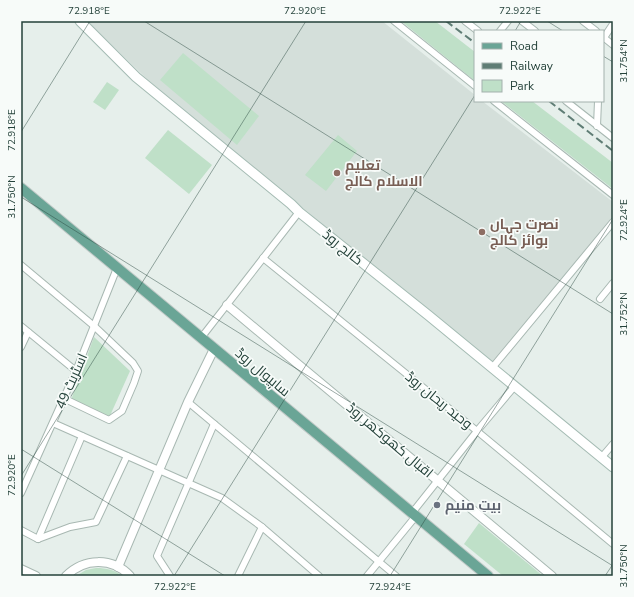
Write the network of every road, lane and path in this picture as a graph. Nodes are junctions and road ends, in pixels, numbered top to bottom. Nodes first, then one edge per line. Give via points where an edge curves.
1 (80, 21) edge
2 (394, 21) edge
3 (465, 21) edge
4 (508, 21) edge
5 (522, 21) edge
6 (583, 21) edge
7 (613, 24) edge
8 (477, 30) edge
9 (501, 30) edge
10 (534, 30) edge
11 (595, 30) edge
12 (604, 36) edge
13 (604, 38) edge
14 (613, 45) edge
15 (474, 85) edge
16 (495, 102) edge
17 (567, 102) edge
18 (598, 102) edge
19 (597, 126) junction
20 (613, 138) edge
21 (21, 188) edge
22 (613, 195) edge
23 (299, 212) junction
24 (613, 222) edge
25 (262, 258) junction
26 (21, 265) edge
27 (118, 268) junction
28 (613, 283) edge
29 (600, 299) dead end
30 (227, 305) junction
31 (21, 326) edge
32 (94, 326) junction
33 (28, 332) junction
34 (201, 338) junction
35 (21, 347) edge
36 (214, 349) junction
37 (492, 368) junction
38 (76, 371) junction
39 (514, 387) junction
40 (63, 398) junction
41 (188, 402) junction
42 (53, 423) junction
43 (214, 424) junction
44 (477, 431) junction
45 (82, 436) junction
46 (613, 444) edge
47 (127, 456) junction
48 (601, 458) junction
49 (613, 468) edge
50 (160, 471) junction
51 (438, 480) junction
52 (189, 483) junction
53 (21, 493) edge
54 (414, 514) junction
55 (262, 527) junction
56 (21, 530) edge
57 (38, 539) junction
58 (613, 544) edge
59 (378, 560) junction
60 (118, 567) junction
61 (21, 569) edge
62 (36, 576) edge
63 (66, 576) edge
64 (130, 576) edge
65 (170, 576) edge
66 (238, 576) edge
67 (319, 576) edge
68 (366, 576) edge
69 (396, 576) edge
70 (488, 576) edge
71 (552, 576) edge

1 - 23 main road, کالج روڈ via 136,77
2 - 15 street
3 - 8 street
4 - 9 street
5 - 10 street
6 - 11 street
7 - 12 street
13 - 14 street
16 - 22 street
17 - 19 street
18 - 19 street
19 - 20 street
21 - 27 main road, ساہیوال روڈ
23 - 25 street
23 - 37 main road, کالج روڈ
24 - 37 street
25 - 30 street
25 - 44 street, وحید ریحان روڈ
26 - 32 street
27 - 32 street, اسٹریٹ 49
27 - 34 main road, ساہیوال روڈ
28 - 29 street
30 - 34 street
30 - 51 street, اقبال کھوکھر روڈ
31 - 33 street
32 - 38 street, اسٹریٹ 49
32 - 40 street via 136,366 138,371 134,383 122,410 109,420
33 - 35 street
33 - 38 street
34 - 36 main road, ساہیوال روڈ
36 - 41 street
36 - 54 main road, ساہیوال روڈ
37 - 39 main road, کالج روڈ
38 - 40 street, اسٹریٹ 49
39 - 44 street
39 - 48 main road, کالج روڈ
40 - 42 street, اسٹریٹ 49
41 - 43 street
41 - 50 street
42 - 45 street
42 - 53 street, اسٹریٹ 49
43 - 52 street
43 - 59 street
44 - 51 street
44 - 58 street, وحید ریحان روڈ
45 - 47 street
45 - 57 street
46 - 48 street
47 - 50 street
47 - 57 street via 96,522 70,527
48 - 49 main road, کالج روڈ
50 - 52 street
50 - 60 street
51 - 54 street
51 - 71 street, اقبال کھوکھر روڈ
52 - 55 street via 222,498
52 - 65 street via 157,556
54 - 59 street
54 - 70 main road, ساہیوال روڈ
55 - 66 street
55 - 67 street
56 - 57 street
59 - 68 street
59 - 69 street
60 - 63 street via 106,562 89,562
60 - 64 street
61 - 62 street

